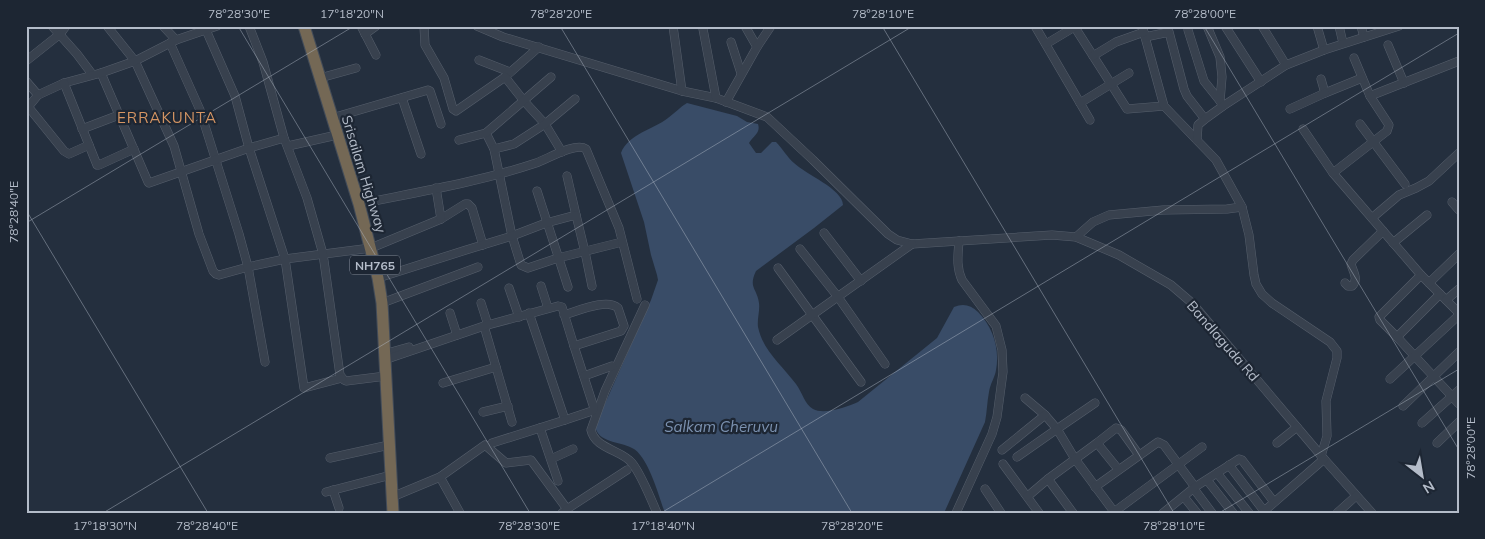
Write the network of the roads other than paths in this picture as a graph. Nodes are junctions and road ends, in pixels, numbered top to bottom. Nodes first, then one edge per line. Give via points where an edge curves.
1 (52, 26) edge
2 (66, 26) edge
3 (107, 26) edge
4 (163, 26) edge
5 (217, 26) edge
6 (249, 26) edge
7 (304, 26) edge
8 (361, 26) edge
9 (376, 26) edge
10 (424, 26) edge
11 (477, 26) edge
12 (744, 26) edge
13 (771, 26) edge
14 (1035, 26) edge
15 (1075, 26) edge
16 (1207, 26) edge
17 (1225, 26) edge
18 (1262, 26) edge
19 (1317, 26) edge
20 (1339, 26) edge
21 (1361, 26) edge
22 (1399, 26) edge
23 (674, 27) edge
24 (1385, 28) edge
25 (703, 29) dead end
26 (1168, 29) edge
27 (206, 30) junction
28 (1188, 30) dead end
29 (1143, 32) edge
30 (60, 34) junction
31 (365, 34) junction
32 (1364, 36) junction
33 (173, 42) junction
34 (731, 42) dead end
35 (1343, 43) junction
36 (1046, 44) junction
37 (1388, 46) dead end
38 (539, 47) junction
39 (757, 47) junction
40 (1324, 50) junction
41 (376, 55) dead end
42 (1093, 56) junction
43 (1354, 58) dead end
44 (479, 60) dead end
45 (26, 61) edge
46 (135, 61) junction
47 (1458, 64) edge
48 (1286, 65) junction
49 (356, 68) dead end
50 (102, 73) junction
51 (741, 73) junction
52 (1129, 73) dead end
53 (92, 74) junction
54 (508, 75) junction
55 (552, 77) dead end
56 (320, 78) junction
57 (1362, 78) junction
58 (1320, 79) dead end
59 (26, 81) edge
60 (1261, 82) junction
61 (64, 83) junction
62 (1404, 83) junction
63 (1111, 84) junction
64 (682, 91) junction
65 (1325, 94) junction
66 (38, 95) junction
67 (1370, 96) junction
68 (402, 98) junction
69 (716, 98) junction
70 (575, 99) dead end
71 (524, 101) junction
72 (726, 102) junction
73 (1080, 103) junction
74 (1222, 103) junction
75 (1164, 106) junction
76 (1290, 108) dead end
77 (119, 115) junction
78 (332, 118) junction
79 (1205, 119) junction
80 (1090, 120) dead end
81 (441, 124) dead end
82 (544, 124) junction
83 (1360, 124) dead end
84 (82, 128) junction
85 (1303, 129) dead end
86 (486, 133) junction
87 (337, 135) junction
88 (459, 140) dead end
89 (1197, 140) junction
90 (286, 142) junction
91 (1373, 142) junction
92 (89, 145) junction
93 (249, 148) junction
94 (494, 149) junction
95 (134, 150) junction
96 (562, 152) junction
97 (420, 154) dead end
98 (1459, 154) edge
99 (215, 160) junction
100 (181, 171) junction
101 (1333, 172) junction
102 (500, 175) junction
103 (567, 176) dead end
104 (1405, 184) dead end
105 (436, 188) junction
106 (538, 191) dead end
107 (1452, 202) dead end
108 (359, 204) junction
109 (1242, 207) junction
110 (1459, 210) edge
111 (1427, 214) dead end
112 (576, 216) junction
113 (1372, 218) junction
114 (441, 219) junction
115 (546, 223) junction
116 (1383, 231) junction
117 (824, 233) dead end
118 (512, 236) junction
119 (1076, 237) junction
120 (958, 241) junction
121 (622, 242) junction
122 (1394, 243) junction
123 (912, 244) junction
124 (483, 245) junction
125 (371, 248) junction
126 (800, 249) dead end
127 (585, 252) junction
128 (323, 254) junction
129 (1459, 254) edge
130 (558, 258) junction
131 (285, 259) junction
132 (248, 266) junction
133 (478, 267) dead end
134 (778, 268) dead end
135 (1422, 275) junction
136 (378, 278) junction
137 (861, 281) junction
138 (1345, 283) dead end
139 (1429, 283) junction
140 (541, 286) dead end
141 (592, 286) dead end
142 (509, 288) dead end
143 (568, 288) dead end
144 (1459, 289) edge
145 (1440, 294) junction
146 (838, 297) junction
147 (637, 299) dead end
148 (1446, 300) junction
149 (481, 303) dead end
150 (382, 304) junction
151 (645, 305) dead end
152 (548, 308) junction
153 (450, 313) dead end
154 (529, 313) junction
155 (1459, 314) edge
156 (564, 315) junction
157 (811, 316) junction
158 (518, 317) junction
159 (486, 326) junction
160 (457, 335) junction
161 (1397, 337) junction
162 (778, 340) dead end
163 (574, 346) junction
164 (1459, 352) edge
165 (1415, 356) junction
166 (384, 357) junction
167 (265, 362) dead end
168 (884, 364) dead end
169 (612, 366) dead end
170 (496, 367) junction
171 (386, 376) junction
172 (584, 376) junction
173 (1434, 376) junction
174 (342, 378) junction
175 (1390, 379) dead end
176 (861, 382) dead end
177 (443, 383) dead end
178 (1459, 390) edge
179 (1452, 396) junction
180 (1025, 398) dead end
181 (1094, 403) dead end
182 (1459, 404) edge
183 (508, 406) junction
184 (1403, 406) dead end
185 (483, 412) dead end
186 (1045, 415) junction
187 (565, 420) junction
188 (512, 422) dead end
189 (1459, 422) edge
190 (1422, 423) dead end
191 (1297, 427) junction
192 (540, 428) junction
193 (1057, 429) junction
194 (492, 443) dead end
195 (1098, 443) junction
196 (1276, 443) dead end
197 (1437, 443) dead end
198 (389, 446) junction
199 (1202, 447) dead end
200 (573, 449) dead end
201 (1002, 450) dead end
202 (1139, 455) junction
203 (1017, 457) dead end
204 (1322, 457) junction
205 (330, 458) dead end
206 (551, 458) junction
207 (1075, 459) junction
208 (1003, 464) dead end
209 (1178, 464) junction
210 (1230, 465) junction
211 (1118, 469) junction
212 (627, 470) dead end
213 (1218, 473) junction
214 (391, 475) junction
215 (440, 477) junction
216 (1048, 479) junction
217 (1207, 480) junction
218 (558, 481) dead end
219 (1095, 487) junction
220 (1195, 488) junction
221 (984, 489) dead end
222 (1028, 496) junction
223 (1356, 496) junction
224 (392, 497) junction
225 (1184, 497) junction
226 (1274, 502) junction
227 (338, 508) dead end
228 (565, 511) edge
229 (1115, 512) edge
230 (1263, 512) edge
231 (393, 513) edge
232 (460, 513) edge
233 (657, 513) edge
234 (956, 513) edge
235 (1001, 513) edge
236 (1039, 513) edge
237 (1073, 513) edge
238 (1163, 513) edge
239 (1197, 513) edge
240 (1212, 513) edge
241 (1233, 513) edge
242 (1249, 513) edge
243 (1337, 513) edge
244 (1372, 513) edge

1 - 30 street
2 - 30 street
3 - 46 street
4 - 33 street
5 - 27 street
6 - 90 street
7 - 56 highway, Srisailam Highway / NH765
8 - 31 street
9 - 31 street
10 - 54 street via 425,44 444,78 454,110 459,110
11 - 38 street
12 - 39 street
13 - 39 street
14 - 36 street
15 - 36 street
15 - 42 street
16 - 74 street via 1220,57
17 - 60 street
18 - 48 street
19 - 40 street
20 - 35 street
21 - 32 street
22 - 24 street
23 - 64 street
24 - 32 street
25 - 69 street
26 - 29 street
26 - 79 street via 1184,89
27 - 33 street
27 - 93 street via 235,96
28 - 74 street via 1204,80
29 - 42 street via 1116,42
29 - 75 street
30 - 45 street
30 - 53 street
31 - 41 street
32 - 35 street
33 - 46 street
33 - 99 street via 200,110
34 - 51 street
35 - 40 street
36 - 73 street
37 - 62 street
38 - 54 street
38 - 64 street
39 - 51 street
40 - 48 street
42 - 63 street
43 - 57 street
44 - 54 street
46 - 50 street
46 - 100 street via 174,146
47 - 62 street
48 - 60 street
49 - 56 street
50 - 53 street
50 - 77 street
51 - 72 street
52 - 63 street
53 - 61 street
54 - 71 street
55 - 71 street
56 - 78 highway, Srisailam Highway / NH765
57 - 65 street
57 - 67 street
58 - 65 street
59 - 66 street
60 - 74 street
61 - 66 street
61 - 84 street
62 - 67 street
63 - 73 street
63 - 75 street via 1126,109
64 - 69 street
65 - 76 street
66 - 92 street via 31,102 30,109 66,153
67 - 91 street via 1389,125 1388,131
68 - 78 street
68 - 81 street via 430,91
68 - 97 street
69 - 72 street
70 - 82 street
71 - 82 street
71 - 86 street
72 - 123 street via 767,117 888,234
73 - 80 street
74 - 79 street
75 - 89 street
77 - 84 street
77 - 95 street
78 - 87 highway, Srisailam Highway / NH765
79 - 89 street via 1198,125
82 - 94 street via 514,144
82 - 96 street
83 - 91 street
84 - 92 street
85 - 101 street
86 - 88 street
86 - 94 street
87 - 90 street
87 - 108 highway, Srisailam Highway / NH765
89 - 109 street via 1216,160
90 - 93 street
90 - 128 street
91 - 101 street
91 - 104 street
92 - 95 street via 95,163 99,165
93 - 99 street
93 - 131 street
94 - 102 street
95 - 100 street via 148,182
96 - 102 street
96 - 121 street via 580,147 586,149
98 - 113 street via 1429,181 1399,195
99 - 100 street
99 - 132 street
100 - 132 street via 214,273 219,275
101 - 113 street
102 - 105 street
102 - 118 street
103 - 112 street
105 - 108 street
105 - 114 street
106 - 115 street
107 - 110 street
108 - 125 highway, Srisailam Highway / NH765
109 - 119 street via 1109,215 1093,222
109 - 204 street via 1256,284 1262,294 1330,342 1337,351 1326,401 1327,436
111 - 122 street
112 - 115 street
112 - 127 street
113 - 116 street
114 - 124 street via 468,204 473,210
114 - 125 street
115 - 118 street
115 - 130 street
116 - 122 street
116 - 138 street via 1353,260 1355,283 1352,286
117 - 137 street
118 - 124 street
118 - 130 street via 521,265 525,268
119 - 120 street, Bandlaguda Rd via 1052,235
119 - 191 street, Bandlaguda Rd via 1119,255 1171,285 1192,303
120 - 123 street, Bandlaguda Rd
120 - 234 street via 959,274 996,326 1004,372 992,434
121 - 127 street
121 - 147 street
122 - 135 street
123 - 137 street
124 - 136 street
125 - 128 street
125 - 136 highway, Srisailam Highway / NH765
126 - 146 street
127 - 130 street
127 - 141 street
128 - 131 street
128 - 174 street
129 - 139 street
130 - 143 street
131 - 132 street
131 - 174 street via 304,388
132 - 167 street
133 - 150 street
134 - 157 street
135 - 139 street
135 - 161 street via 1379,317
136 - 150 highway, Srisailam Highway / NH765
137 - 146 street
139 - 145 street
140 - 152 street
142 - 158 street
144 - 148 street
145 - 148 street
145 - 161 street
146 - 157 street
146 - 168 street
148 - 155 street
149 - 159 street
150 - 166 highway, Srisailam Highway / NH765
151 - 233 street via 605,391 591,430 598,442 631,462
152 - 154 street
152 - 156 street via 560,306
153 - 160 street
154 - 158 street
154 - 187 street
155 - 165 street
156 - 163 street
156 - 163 street via 612,304 618,308 623,322 621,331
157 - 162 street
157 - 176 street
158 - 159 street
159 - 160 street
159 - 170 street
160 - 166 street via 416,350
161 - 165 street
163 - 172 street
164 - 173 street
165 - 173 street
165 - 175 street
166 - 171 highway, Srisailam Highway / NH765
169 - 172 street
170 - 177 street
170 - 183 street
171 - 174 street via 346,381
171 - 198 highway, Srisailam Highway / NH765
172 - 187 street via 594,408
173 - 179 street
173 - 184 street
178 - 179 street
179 - 182 street
179 - 190 street
180 - 186 street
181 - 193 street
183 - 185 street
183 - 188 street
186 - 193 street
186 - 201 street
187 - 192 street
189 - 197 street
191 - 196 street
191 - 204 street, Bandlaguda Rd
192 - 194 street
192 - 206 street
193 - 203 street
193 - 207 street
195 - 202 street via 1120,428
195 - 207 street
195 - 211 street
198 - 205 street
198 - 214 highway, Srisailam Highway / NH765
199 - 209 street
200 - 206 street
202 - 209 street via 1158,442
202 - 211 street
204 - 223 street, Bandlaguda Rd
204 - 226 street
206 - 218 street
207 - 216 street
207 - 219 street
208 - 222 street
209 - 220 street
209 - 229 street
210 - 213 street
210 - 226 street via 1242,460
210 - 230 street
211 - 219 street
212 - 228 street
213 - 217 street
213 - 242 street
214 - 224 highway, Srisailam Highway / NH765
214 - 227 street via 329,491
215 - 224 street
215 - 228 street via 485,445 506,463 531,460
215 - 232 street
216 - 222 street
216 - 237 street
217 - 220 street
217 - 241 street
219 - 229 street
220 - 225 street
220 - 240 street
221 - 235 street
222 - 236 street
223 - 243 street
223 - 244 street, Bandlaguda Rd
224 - 231 highway, Srisailam Highway / NH765
225 - 238 street
225 - 239 street
226 - 230 street

